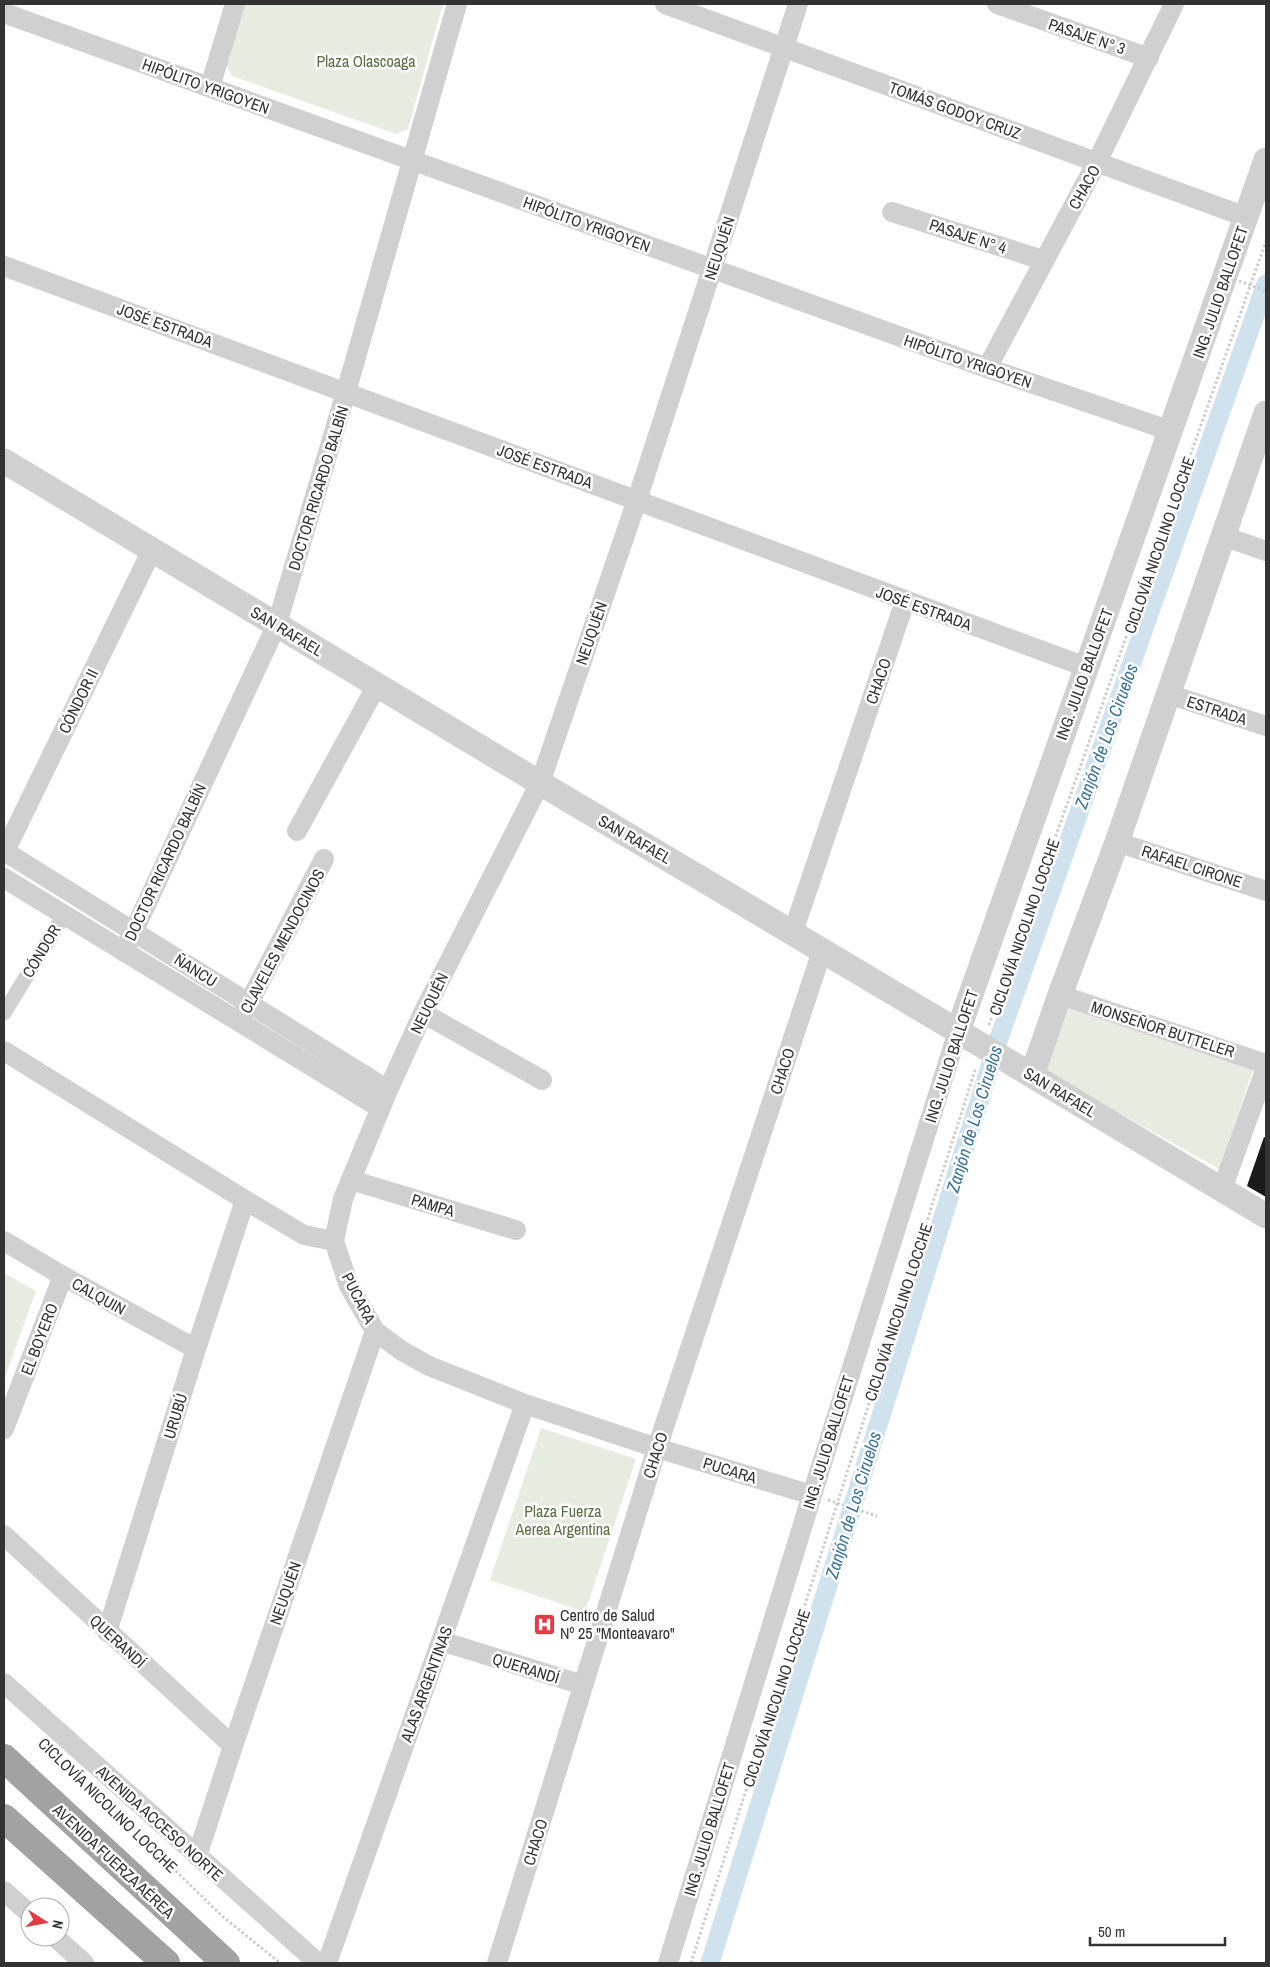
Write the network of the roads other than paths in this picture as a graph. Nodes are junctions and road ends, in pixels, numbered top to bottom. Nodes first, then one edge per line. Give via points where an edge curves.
1 (235, 4) edge
2 (457, 4) edge
3 (665, 4) edge
4 (798, 4) edge
5 (997, 4) edge
6 (1174, 4) edge
7 (4, 13) edge
8 (784, 48) junction
9 (1149, 58) junction
10 (210, 87) junction
11 (413, 160) junction
12 (1266, 160) edge
13 (1097, 162) junction
14 (892, 212) dead end
15 (1246, 217) junction
16 (1043, 260) junction
17 (4, 266) edge
18 (712, 269) junction
19 (987, 368) junction
20 (346, 392) junction
21 (1266, 413) edge
22 (1172, 431) junction
23 (4, 461) edge
24 (637, 500) junction
25 (1222, 536) junction
26 (152, 550) junction
27 (1266, 551) edge
28 (904, 601) junction
29 (277, 624) junction
30 (1086, 667) junction
31 (377, 685) junction
32 (1168, 694) junction
33 (1266, 726) edge
34 (540, 783) junction
35 (297, 831) dead end
36 (1117, 842) junction
37 (4, 852) edge
38 (324, 860) dead end
39 (4, 878) edge
40 (1266, 891) edge
41 (64, 914) junction
42 (133, 931) junction
43 (793, 932) junction
44 (822, 951) junction
45 (124, 952) junction
46 (1060, 995) junction
47 (249, 1003) junction
48 (4, 1013) edge
49 (423, 1013) junction
50 (239, 1022) junction
51 (973, 1040) junction
52 (4, 1051) edge
53 (1266, 1064) edge
54 (1266, 1068) edge
55 (1025, 1071) junction
56 (542, 1080) dead end
57 (388, 1090) junction
58 (380, 1108) junction
59 (351, 1180) junction
60 (1222, 1189) junction
61 (245, 1200) junction
62 (1266, 1216) edge
63 (516, 1230) dead end
64 (4, 1240) edge
65 (334, 1241) junction
66 (63, 1276) junction
67 (376, 1331) junction
68 (196, 1348) junction
69 (525, 1404) junction
70 (4, 1430) edge
71 (657, 1448) junction
72 (812, 1495) junction
73 (4, 1535) edge
74 (107, 1632) junction
75 (441, 1641) junction
76 (4, 1683) edge
77 (584, 1685) junction
78 (233, 1746) junction
79 (4, 1758) edge
80 (4, 1818) edge
81 (197, 1856) junction
82 (4, 1891) edge
83 (20, 1905) edge
84 (66, 1947) edge
85 (84, 1963) edge
86 (166, 1963) edge
87 (226, 1963) edge
88 (318, 1963) edge
89 (327, 1963) edge
90 (497, 1963) edge
91 (668, 1963) edge

1 - 10 street
2 - 11 street, DOCTOR RICARDO BALBÍN
3 - 8 street, TOMÁS GODOY CRUZ
4 - 8 street, NEUQUÉN
5 - 9 street, PASAJE N° 3
6 - 9 street, CHACO
7 - 10 street, HIPÓLITO YRIGOYEN
8 - 13 street, TOMÁS GODOY CRUZ
8 - 18 street, NEUQUÉN
9 - 13 street, CHACO
10 - 11 street, HIPÓLITO YRIGOYEN
11 - 18 street, HIPÓLITO YRIGOYEN
11 - 20 street, DOCTOR RICARDO BALBÍN
12 - 15 street, ING. JULIO BALLOFET
13 - 15 street, TOMÁS GODOY CRUZ
13 - 16 street, CHACO
14 - 16 street, PASAJE N° 4
15 - 22 street, ING. JULIO BALLOFET
16 - 19 street, CHACO
17 - 20 street, JOSÉ ESTRADA
18 - 19 street, HIPÓLITO YRIGOYEN
18 - 24 street, NEUQUÉN
19 - 22 street, HIPÓLITO YRIGOYEN
20 - 24 street, JOSÉ ESTRADA
20 - 29 street, DOCTOR RICARDO BALBÍN
21 - 25 street
22 - 30 street, ING. JULIO BALLOFET
23 - 26 street, SAN RAFAEL
24 - 28 street, JOSÉ ESTRADA
24 - 34 street, NEUQUÉN
25 - 27 street
25 - 32 street
26 - 29 street, SAN RAFAEL
26 - 37 street, CÓNDOR II
28 - 30 street, JOSÉ ESTRADA
28 - 43 street, CHACO
29 - 31 street, SAN RAFAEL
29 - 42 street, DOCTOR RICARDO BALBÍN
30 - 51 street, ING. JULIO BALLOFET
31 - 34 street, SAN RAFAEL
31 - 35 street
32 - 33 street, ESTRADA
32 - 36 street
34 - 43 street, SAN RAFAEL
34 - 49 street, NEUQUÉN
36 - 40 street, RAFAEL CIRONE
36 - 46 street
37 - 42 street, ÑANCU
38 - 47 street, CLAVELES MENDOCINOS
39 - 41 street, ÑANCU
41 - 45 street, ÑANCU
41 - 48 street, CÓNDOR
42 - 45 street, DOCTOR RICARDO BALBÍN
42 - 47 street, ÑANCU
43 - 44 street, SAN RAFAEL
44 - 51 street, SAN RAFAEL
44 - 71 street, CHACO
45 - 50 street, ÑANCU
46 - 53 street, MONSEÑOR BUTTELER
46 - 55 street
47 - 50 street, CLAVELES MENDOCINOS
47 - 57 street, ÑANCU
49 - 56 street
49 - 57 street, NEUQUÉN
50 - 58 street, ÑANCU
51 - 55 street, SAN RAFAEL, bridge
51 - 72 street, ING. JULIO BALLOFET
52 - 61 street
54 - 60 street
55 - 60 street, SAN RAFAEL
57 - 58 street, NEUQUÉN
58 - 59 street, NEUQUÉN
59 - 63 street, PAMPA
59 - 65 street, NEUQUÉN
60 - 62 street, SAN RAFAEL
61 - 65 street via 304,1235
61 - 68 street, URUBÚ
64 - 66 street, CALQUIN
65 - 67 street, PUCARA via 350,1286
66 - 68 street, CALQUIN
66 - 70 street, EL BOYERO
67 - 69 street, PUCARA via 428,1366
67 - 78 street, NEUQUÉN
68 - 74 street, URUBÚ
69 - 71 street, PUCARA
69 - 75 street, ALAS ARGENTINAS
71 - 72 street, PUCARA
71 - 77 street, CHACO
72 - 91 street, ING. JULIO BALLOFET
73 - 74 street, QUERANDÍ
74 - 78 street, QUERANDÍ
75 - 77 street, QUERANDÍ
75 - 89 street, ALAS ARGENTINAS
76 - 81 street, AVENIDA ACCESO NORTE
77 - 90 street, CHACO
78 - 81 street, NEUQUÉN
79 - 87 highway, AVENIDA FUERZA AÉREA
80 - 86 highway
81 - 88 street, AVENIDA ACCESO NORTE
82 - 83 street
84 - 85 street

